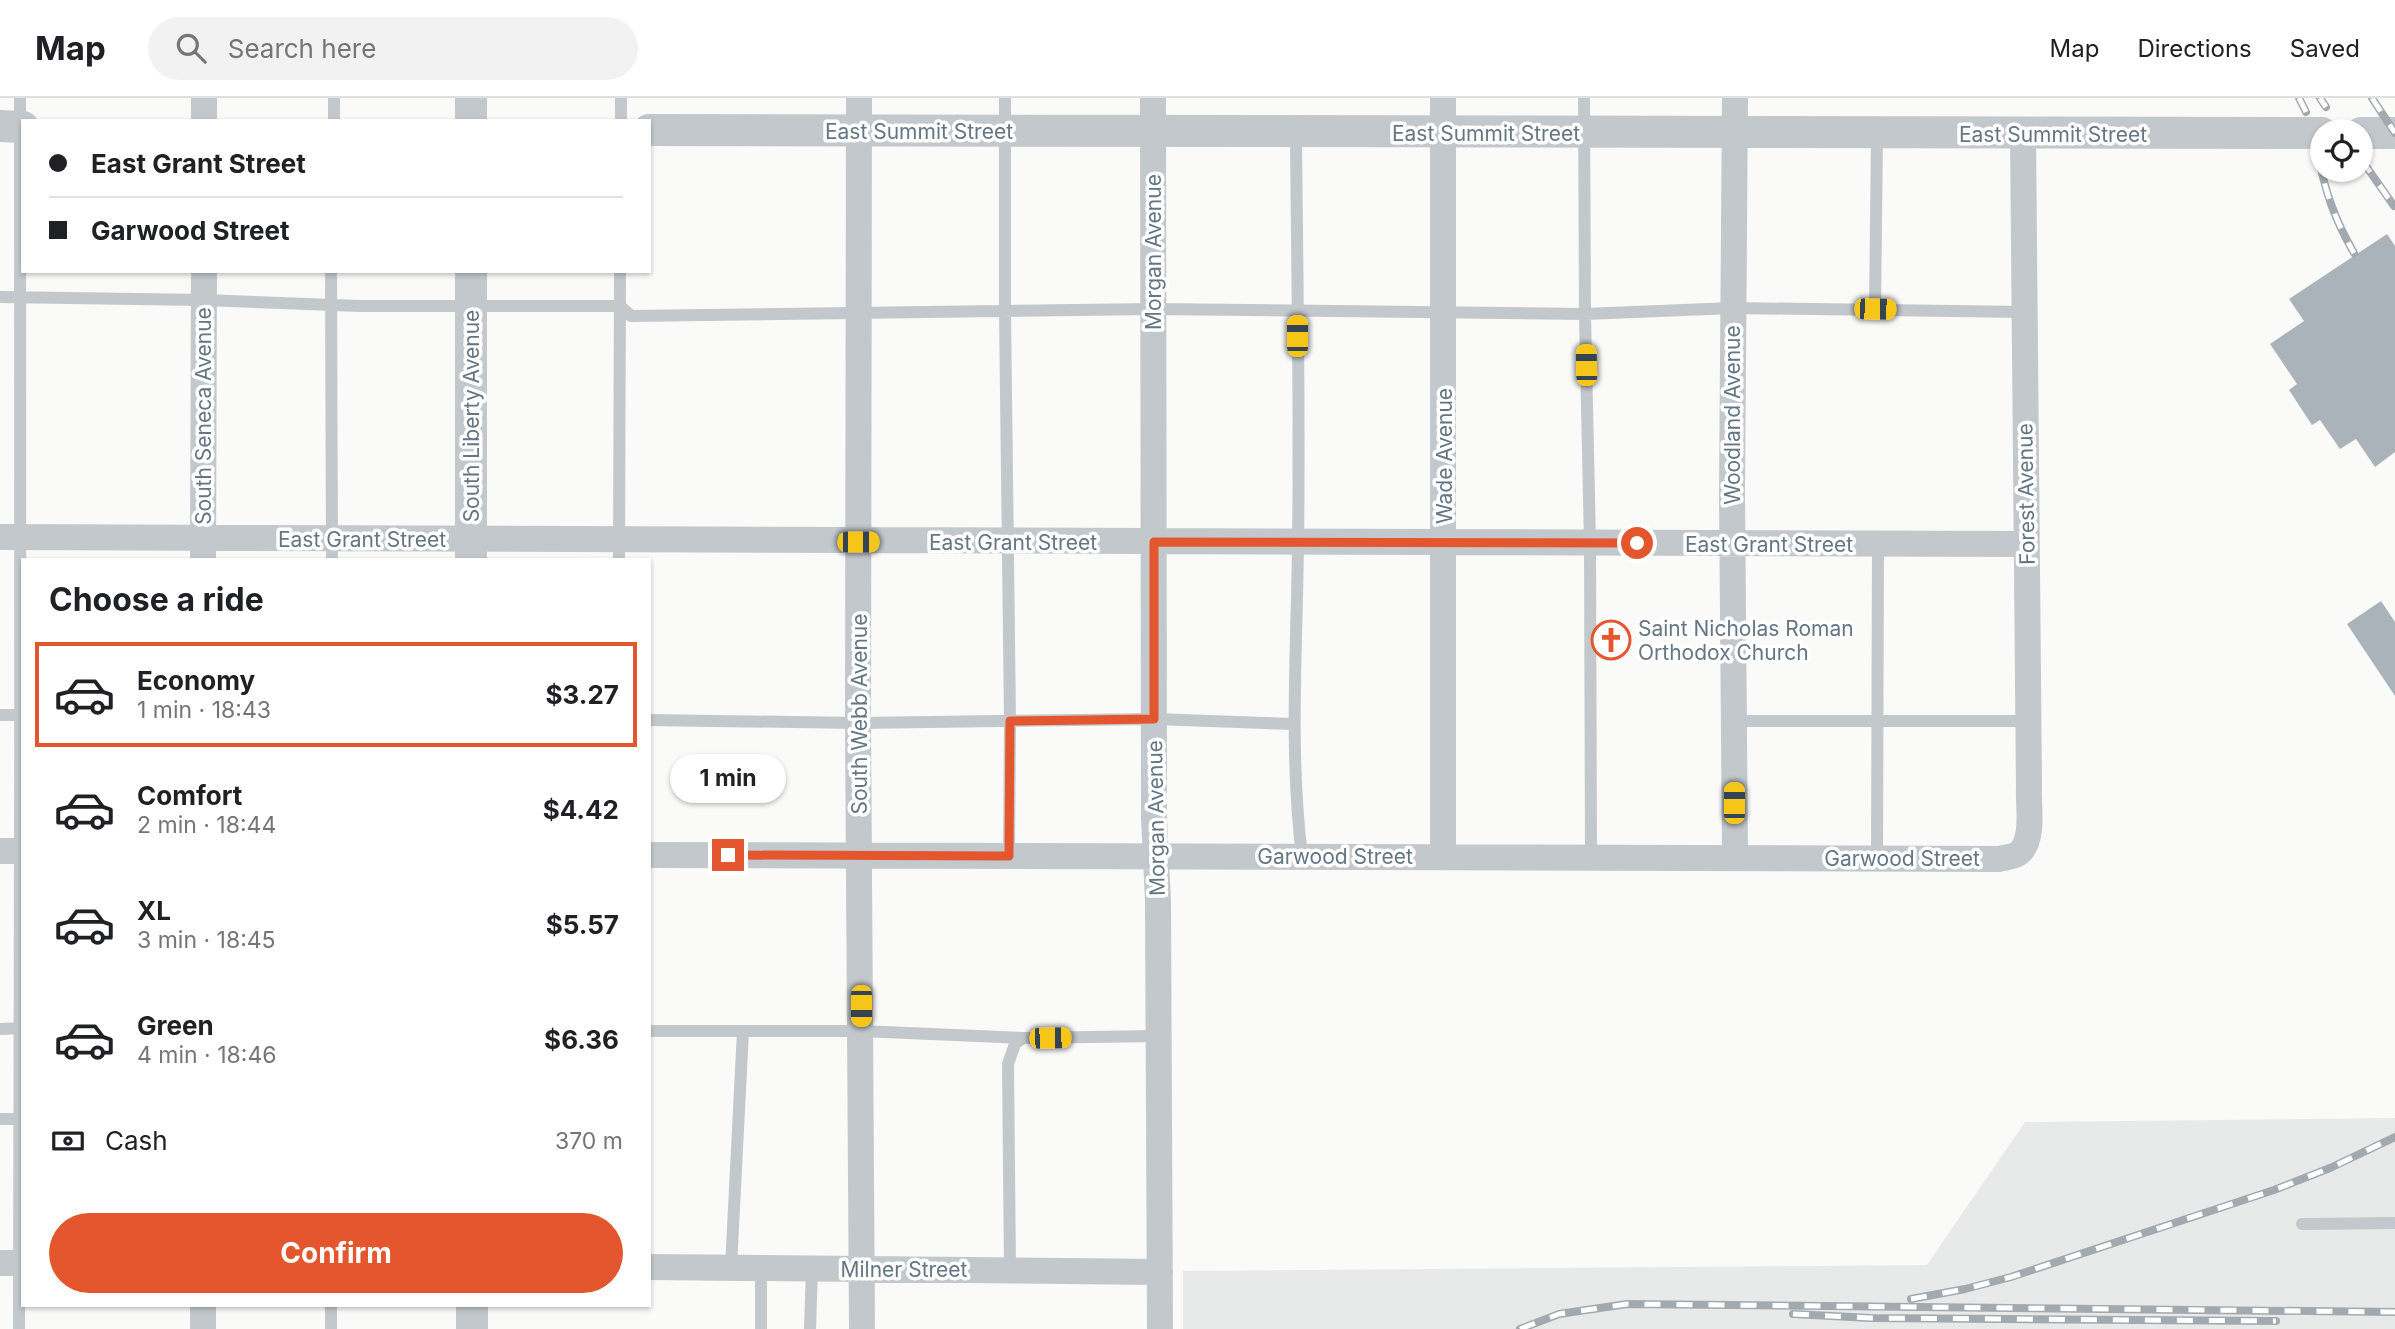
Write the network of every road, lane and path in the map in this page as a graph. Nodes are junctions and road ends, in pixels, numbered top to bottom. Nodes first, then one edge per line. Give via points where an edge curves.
1 (204, 98) edge
2 (334, 98) edge
3 (471, 98) edge
4 (621, 98) edge
5 (859, 98) edge
6 (1005, 98) edge
7 (1153, 98) edge
8 (1444, 98) edge
9 (1584, 98) edge
10 (1735, 98) edge
11 (15, 119) edge
12 (204, 119) edge
13 (334, 119) edge
14 (471, 119) edge
15 (621, 119) edge
16 (651, 130) edge
17 (859, 131) junction
18 (1006, 132) junction
19 (1153, 132) junction
20 (1296, 132) junction
21 (1444, 133) junction
22 (1584, 133) junction
23 (1734, 133) junction
24 (2310, 133) edge
25 (2373, 133) edge
26 (2395, 133) edge
27 (1877, 134) junction
28 (2023, 134) junction
29 (204, 273) edge
30 (331, 273) edge
31 (471, 273) edge
32 (620, 273) edge
33 (18, 297) junction
34 (0, 298) edge
35 (204, 300) junction
36 (330, 305) junction
37 (471, 305) junction
38 (620, 306) junction
39 (1733, 308) junction
40 (1154, 309) junction
41 (1875, 309) junction
42 (1005, 310) junction
43 (1297, 310) junction
44 (1443, 310) junction
45 (859, 311) junction
46 (2024, 312) junction
47 (1585, 314) junction
48 (10, 537) edge
49 (858, 542) junction
50 (1008, 542) junction
51 (1154, 542) junction
52 (1298, 543) junction
53 (1444, 543) junction
54 (1590, 543) junction
55 (1732, 543) junction
56 (1878, 544) junction
57 (2026, 544) junction
58 (203, 550) edge
59 (332, 550) edge
60 (471, 550) edge
61 (619, 550) edge
62 (21, 700) edge
63 (0, 715) edge
64 (21, 715) edge
65 (1154, 719) junction
66 (651, 720) edge
67 (1010, 721) junction
68 (1733, 721) junction
69 (1877, 721) junction
70 (2028, 722) junction
71 (858, 723) junction
72 (1294, 724) junction
73 (0, 851) edge
74 (21, 851) edge
75 (2020, 852) joint
76 (651, 855) edge
77 (860, 856) junction
78 (1009, 856) junction
79 (1156, 856) junction
80 (1302, 856) junction
81 (1443, 857) junction
82 (1591, 857) junction
83 (1734, 857) junction
84 (1877, 858) junction
85 (21, 1028) edge
86 (0, 1029) edge
87 (651, 1031) edge
88 (743, 1031) junction
89 (861, 1031) junction
90 (1158, 1036) junction
91 (1023, 1038) junction
92 (21, 1074) edge
93 (0, 1119) edge
94 (20, 1119) junction
95 (2395, 1223) edge
96 (2302, 1224) dead end
97 (14, 1263) edge
98 (651, 1267) edge
99 (731, 1267) junction
100 (761, 1268) junction
101 (812, 1268) junction
102 (862, 1268) junction
103 (1010, 1270) junction
104 (1160, 1272) junction
105 (203, 1307) edge
106 (331, 1307) edge
107 (471, 1307) edge
108 (19, 1329) edge
109 (203, 1329) edge
110 (331, 1329) edge
111 (472, 1329) edge
112 (761, 1329) edge
113 (810, 1329) edge
114 (862, 1329) edge
115 (1160, 1329) edge

1 - 12 street
2 - 13 lane
3 - 14 street
4 - 15 lane
5 - 17 street, South Webb Avenue
6 - 18 lane
7 - 19 street, Morgan Avenue
8 - 21 street, Wade Avenue
9 - 22 lane
10 - 23 street, Woodland Avenue
11 - 33 lane
16 - 17 street, East Summit Street
17 - 18 street, East Summit Street
17 - 45 street, South Webb Avenue
18 - 19 street, East Summit Street
18 - 42 lane
19 - 20 street, East Summit Street
19 - 40 street, Morgan Avenue
20 - 21 street, East Summit Street
20 - 43 lane
21 - 22 street, East Summit Street
21 - 44 street, Wade Avenue
22 - 23 street, East Summit Street
22 - 47 lane
23 - 27 street, East Summit Street
23 - 39 street, Woodland Avenue
24 - 28 street, East Summit Street
25 - 26 street
27 - 28 street, East Summit Street
27 - 41 lane
28 - 46 street, Forest Avenue
29 - 35 street, South Seneca Avenue
30 - 36 lane
31 - 37 street, South Liberty Avenue
32 - 38 lane
33 - 34 lane
33 - 35 lane
33 - 48 lane
35 - 36 lane
35 - 58 street, South Seneca Avenue
36 - 37 lane
36 - 59 lane
37 - 38 lane
37 - 60 street, South Liberty Avenue
38 - 45 lane via 632,316
38 - 61 lane
39 - 41 lane
39 - 47 lane
39 - 55 street, Woodland Avenue
40 - 42 lane
40 - 43 lane
40 - 51 street, Morgan Avenue
41 - 46 lane
42 - 45 lane
42 - 50 lane
43 - 44 lane
43 - 52 lane
44 - 47 lane
44 - 53 street, Wade Avenue
45 - 49 street, South Webb Avenue
46 - 57 street, Forest Avenue
47 - 54 lane
48 - 58 street, East Grant Street
48 - 62 lane
49 - 50 street, East Grant Street
49 - 61 street, East Grant Street
49 - 71 street, South Webb Avenue
50 - 51 street, East Grant Street
50 - 67 lane
51 - 52 street, East Grant Street
51 - 65 street, Morgan Avenue
52 - 53 street, East Grant Street
52 - 72 lane
53 - 54 street, East Grant Street
53 - 81 street, Wade Avenue
54 - 55 street, East Grant Street
54 - 82 lane
55 - 56 street, East Grant Street
55 - 68 street, Woodland Avenue
56 - 57 street, East Grant Street
56 - 69 lane
57 - 70 street, Forest Avenue
58 - 59 street, East Grant Street
59 - 60 street, East Grant Street
60 - 61 street, East Grant Street
63 - 64 lane
65 - 67 lane
65 - 72 lane
65 - 79 street, Morgan Avenue
66 - 71 lane
67 - 71 lane
67 - 78 lane
68 - 69 lane
68 - 83 street, Woodland Avenue
69 - 70 lane
69 - 84 lane
70 - 75 street, Forest Avenue via 2028,835
71 - 77 street, South Webb Avenue
72 - 80 lane
73 - 74 street
75 - 84 street, Garwood Street via 1999,859
76 - 77 street, Garwood Street
77 - 78 street, Garwood Street
77 - 89 street, South Webb Avenue
78 - 79 street, Garwood Street
79 - 80 street, Garwood Street
79 - 90 street, Morgan Avenue
80 - 81 street, Garwood Street
81 - 82 street, Garwood Street
82 - 83 street, Garwood Street
83 - 84 street, Garwood Street
85 - 86 lane
87 - 88 lane
88 - 89 lane
88 - 99 lane
89 - 91 lane
89 - 102 street, South Webb Avenue
90 - 91 lane
90 - 104 street, Morgan Avenue
91 - 103 lane via 1015,1044 1009,1064
92 - 94 lane
93 - 94 lane
94 - 97 lane
95 - 96 lane
97 - 108 lane
98 - 99 street, Milner Street
99 - 100 street, Milner Street
100 - 101 street, Milner Street
100 - 112 lane
101 - 102 street, Milner Street
101 - 113 lane
102 - 103 street, Milner Street
102 - 114 street, South Webb Avenue
103 - 104 street, Milner Street
104 - 115 street, Morgan Avenue
105 - 109 street
106 - 110 lane
107 - 111 street

